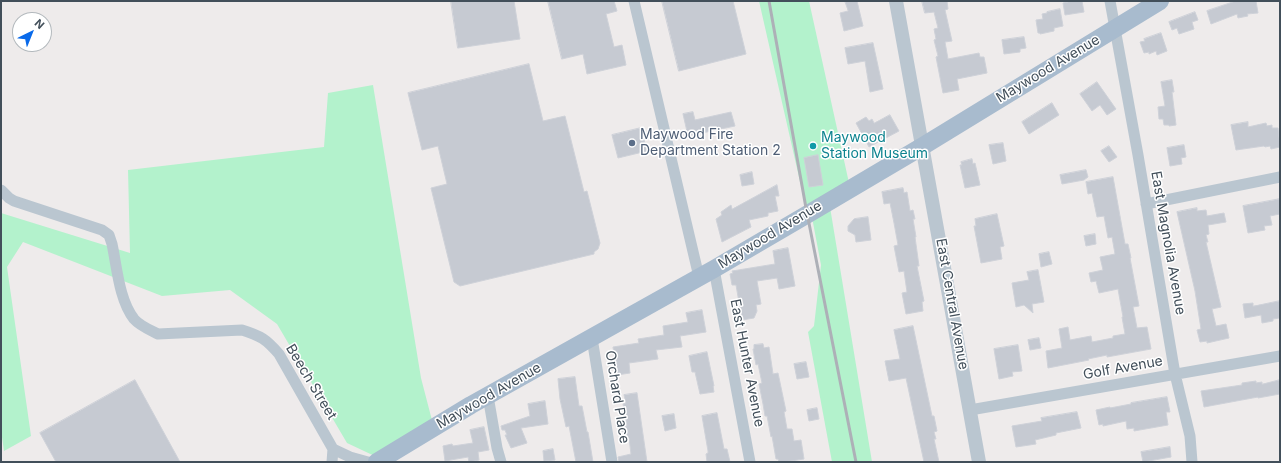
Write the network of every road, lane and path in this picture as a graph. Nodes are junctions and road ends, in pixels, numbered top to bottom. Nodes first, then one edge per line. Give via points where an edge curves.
1 (634, 1) edge
2 (896, 1) edge
3 (1110, 1) edge
4 (1160, 1) edge
5 (1115, 29) junction
6 (923, 146) junction
7 (1280, 177) edge
8 (1, 190) edge
9 (1146, 204) junction
10 (706, 273) junction
11 (592, 338) junction
12 (1280, 356) edge
13 (1175, 374) junction
14 (488, 396) junction
15 (970, 410) junction
16 (333, 449) junction
17 (332, 462) edge
18 (368, 462) edge
19 (376, 462) edge
20 (501, 462) edge
21 (612, 462) edge
22 (750, 462) edge
23 (979, 462) edge
24 (1192, 462) edge

1 - 10 street, East Hunter Avenue
2 - 6 street, East Central Avenue
3 - 5 street, East Magnolia Avenue
4 - 5 main road, Maywood Avenue
5 - 6 main road, Maywood Avenue
5 - 9 street, East Magnolia Avenue
6 - 10 main road, Maywood Avenue
6 - 15 street, East Central Avenue
7 - 9 street
8 - 16 street, Beech Street via 9,198 102,230 109,236 123,301 135,320 146,328 158,334 242,330 267,341 279,354
9 - 13 street, East Magnolia Avenue
10 - 11 main road, Maywood Avenue
10 - 22 street, East Hunter Avenue
11 - 14 main road, Maywood Avenue
11 - 21 street, Orchard Place
12 - 13 street, Golf Avenue
13 - 15 street, Golf Avenue
13 - 24 street, East Magnolia Avenue via 1190,436
14 - 19 main road, Maywood Avenue
14 - 20 street
15 - 23 street, East Central Avenue
16 - 17 street
16 - 18 street

